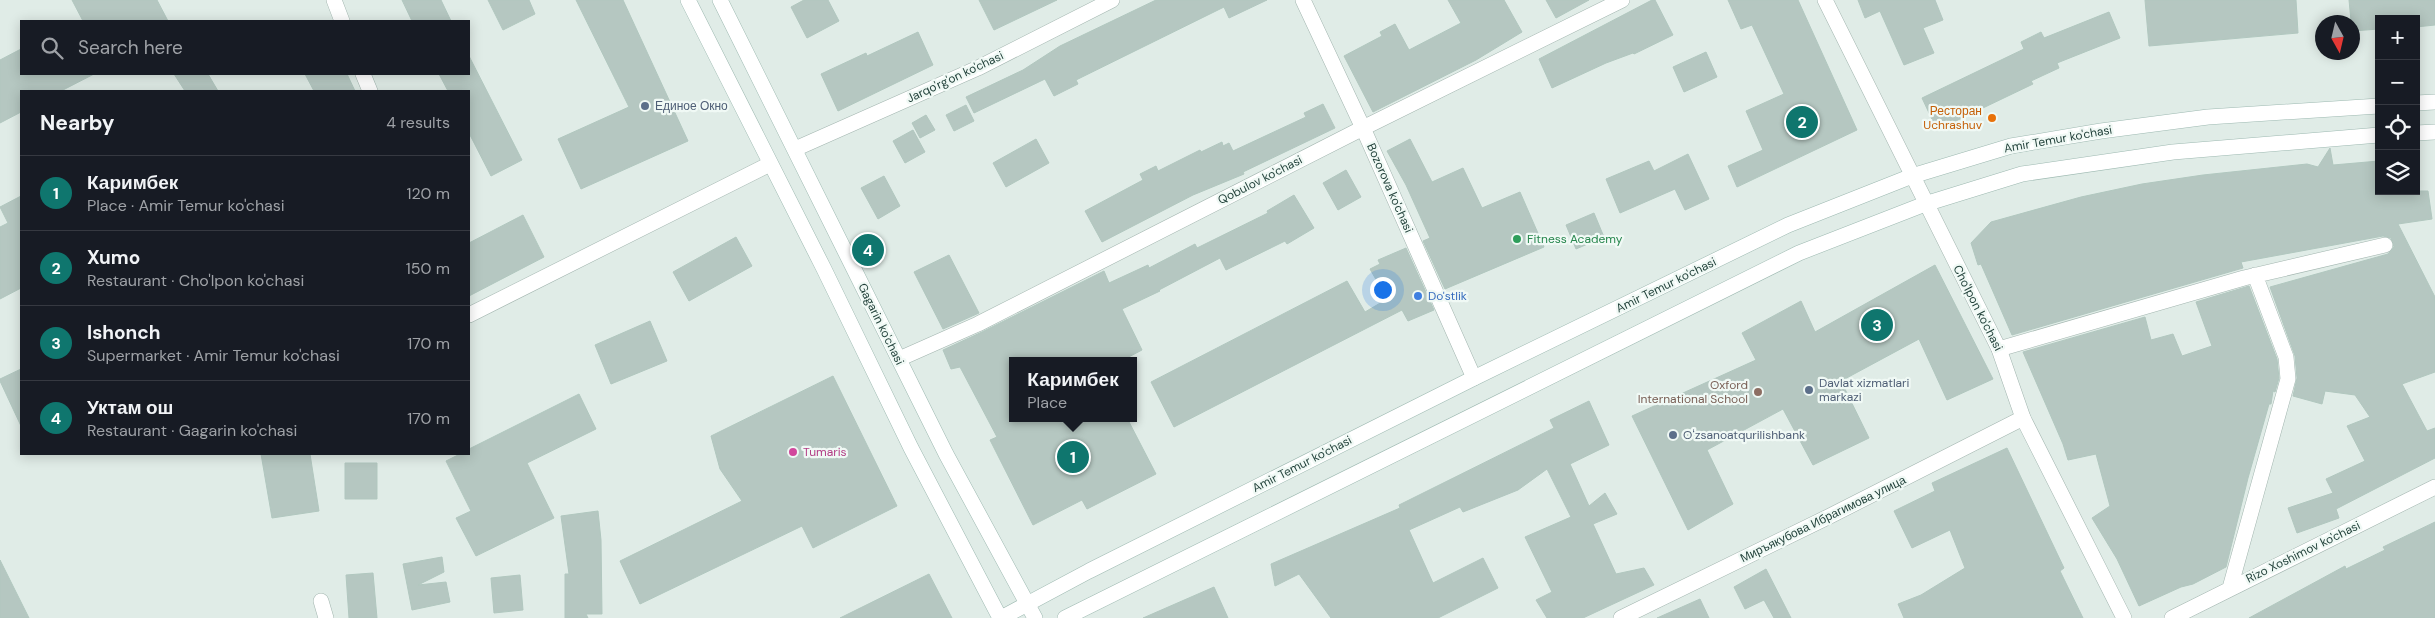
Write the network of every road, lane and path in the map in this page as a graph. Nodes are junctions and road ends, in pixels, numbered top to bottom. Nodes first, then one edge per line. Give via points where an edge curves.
1 (334, 0) edge
2 (688, 0) edge
3 (720, 0) edge
4 (1112, 0) edge
5 (1303, 0) edge
6 (1622, 0) edge
7 (1825, 0) edge
8 (342, 20) edge
9 (363, 75) edge
10 (370, 90) edge
11 (2435, 102) edge
12 (2420, 104) edge
13 (2375, 106) edge
14 (1363, 128) junction
15 (2435, 132) edge
16 (2420, 133) edge
17 (2375, 135) edge
18 (795, 149) junction
19 (770, 164) junction
20 (1912, 176) junction
21 (1925, 204) junction
22 (2386, 245) dead end
23 (2255, 276) junction
24 (470, 314) edge
25 (1999, 349) junction
26 (899, 359) junction
27 (1474, 378) junction
28 (2023, 418) junction
29 (2435, 487) edge
30 (2230, 588) junction
31 (321, 602) dead end
32 (1027, 603) junction
33 (326, 618) edge
34 (1000, 618) edge
35 (1035, 618) edge
36 (1065, 618) edge
37 (1621, 618) edge
38 (2124, 618) edge
39 (2172, 618) edge

1 - 8 main road
2 - 19 main road
3 - 18 main road, Gagarin ko'chasi
4 - 18 main road, Jarqo'rg'on ko'chasi via 978,68
5 - 14 main road, Bozorova ko'chasi
6 - 14 main road, Qobulov ko'chasi
7 - 20 main road, Cho'lpon ko'chasi
9 - 10 main road
11 - 12 main road
13 - 20 main road, Amir Temur ko'chasi via 2208,117 2101,131 2011,146
14 - 26 main road, Qobulov ko'chasi via 978,324
14 - 27 main road, Bozorova ko'chasi
15 - 16 main road
17 - 21 main road via 2173,152 2032,173
18 - 26 main road, Gagarin ko'chasi
19 - 24 main road
19 - 34 main road via 911,448
20 - 21 main road, Cho'lpon ko'chasi
20 - 27 main road, Amir Temur ko'chasi via 1788,225
21 - 25 main road, Cho'lpon ko'chasi
21 - 36 main road via 1799,253
22 - 23 main road
23 - 25 main road
23 - 30 main road via 2286,357 2288,379
25 - 28 main road, Cho'lpon ko'chasi
26 - 32 main road, Gagarin ko'chasi via 946,454
27 - 32 main road, Amir Temur ko'chasi
28 - 37 main road, Миръякубова Ибрагимова улица
28 - 38 main road, Cho'lpon ko'chasi
29 - 30 main road, Rizo Xoshimov ko'chasi
30 - 39 main road, Rizo Xoshimov ko'chasi
31 - 33 main road
32 - 34 main road, Amir Temur ko'chasi
32 - 35 main road, Gagarin ko'chasi

